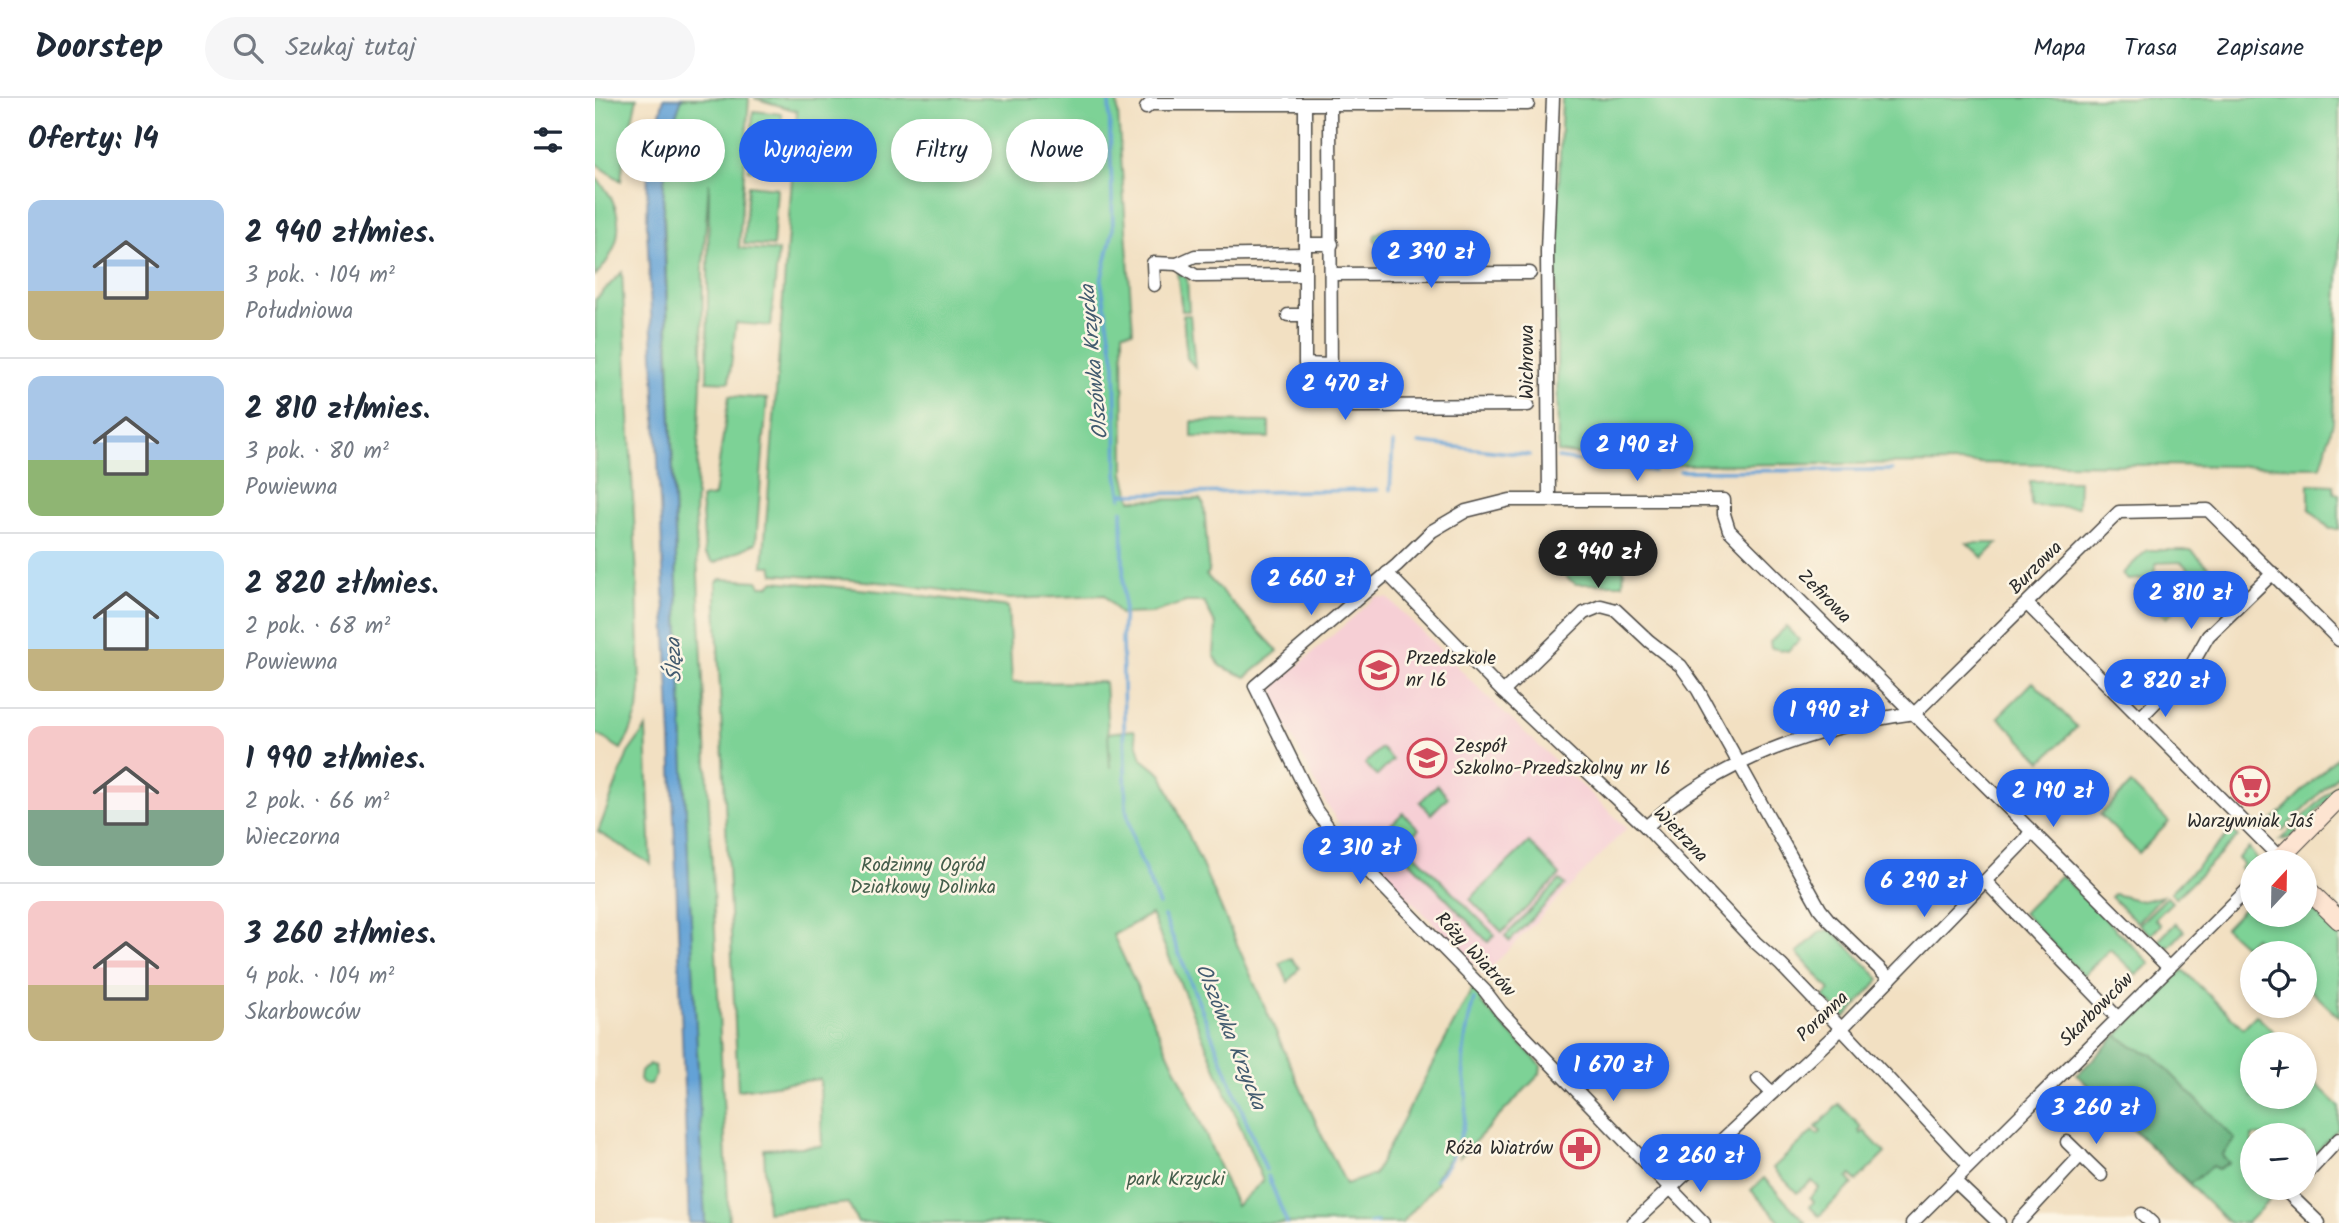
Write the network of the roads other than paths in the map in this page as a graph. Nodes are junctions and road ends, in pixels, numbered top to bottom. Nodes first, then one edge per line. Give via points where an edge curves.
1 (1553, 98) edge
2 (1231, 101) edge
3 (1424, 101) edge
4 (1528, 104) dead end
5 (1305, 105) junction
6 (1330, 105) junction
7 (1146, 108) dead end
8 (1332, 244) junction
9 (1305, 249) junction
10 (1177, 264) junction
11 (1530, 273) dead end
12 (1332, 274) junction
13 (1304, 275) junction
14 (1154, 285) dead end
15 (1287, 315) dead end
16 (1305, 315) junction
17 (1331, 365) junction
18 (1528, 405) dead end
19 (1549, 499) junction
20 (1387, 573) junction
21 (2273, 573) junction
22 (2027, 604) junction
23 (2339, 640) edge
24 (1503, 692) junction
25 (1915, 713) junction
26 (2140, 718) junction
27 (1738, 764) junction
28 (2339, 798) edge
29 (1646, 827) junction
30 (2031, 831) junction
31 (2268, 850) edge
32 (2289, 850) edge
33 (1985, 881) junction
34 (2240, 897) edge
35 (2317, 899) edge
36 (2339, 920) edge
37 (2169, 968) junction
38 (1890, 979) junction
39 (2118, 1018) junction
40 (1842, 1028) junction
41 (1758, 1079) dead end
42 (1772, 1093) junction
43 (2339, 1139) edge
44 (2067, 1142) dead end
45 (2081, 1155) junction
46 (2317, 1163) edge
47 (1969, 1165) junction
48 (2101, 1175) dead end
49 (1955, 1181) junction
50 (1671, 1189) junction
51 (2295, 1200) edge
52 (2142, 1214) dead end
53 (1633, 1223) edge
54 (1704, 1223) edge
55 (1912, 1223) edge
56 (1999, 1223) edge
57 (2018, 1223) edge
58 (2152, 1223) edge
59 (2319, 1223) edge

1 - 19 street, Wichrowa via 1547,251
2 - 5 street
2 - 7 street via 1150,104
3 - 4 street
3 - 6 street
5 - 6 street
5 - 9 street
6 - 8 street
8 - 9 street
8 - 12 street
9 - 10 street via 1195,256
9 - 13 street
10 - 13 street via 1196,276
10 - 14 street via 1151,263
11 - 12 street
12 - 17 street
13 - 16 street
15 - 16 street
16 - 17 street via 1305,364
17 - 18 street via 1331,395 1350,406
19 - 20 street, Zefirowa via 1510,500 1466,511 1432,531
19 - 25 street, Zefirowa via 1724,500 1729,530
20 - 24 street, Wietrzna
20 - 50 street, Róży Wiatrów via 1255,686 1317,810 1336,838
21 - 22 street, Burzowa via 2208,509 2119,512
21 - 23 street
21 - 26 street via 2208,636 2191,666
22 - 25 street, Burzowa
22 - 26 street
24 - 27 street via 1584,612 1612,608 1681,666
24 - 29 street, Wietrzna
25 - 27 street via 1795,740
25 - 30 street, Zefirowa
26 - 31 street
27 - 29 street via 1683,797
27 - 38 street via 1821,909
28 - 32 street
29 - 40 street, Wietrzna
30 - 33 street, Poranna
30 - 37 street, Zefirowa
33 - 38 street, Poranna
33 - 39 street
34 - 37 street, Skarbowców
35 - 36 street
37 - 39 street, Skarbowców
38 - 40 street, Poranna
39 - 47 street, Skarbowców
40 - 42 street, Poranna
40 - 47 street, Wietrzna
41 - 42 street
42 - 50 street, Poranna
43 - 46 street
44 - 45 street
45 - 48 street
45 - 57 street
47 - 49 street, Skarbowców
49 - 55 street, Skarbowców
49 - 56 street
50 - 53 street, Poranna
50 - 54 street, Róży Wiatrów
51 - 59 street
52 - 58 street

